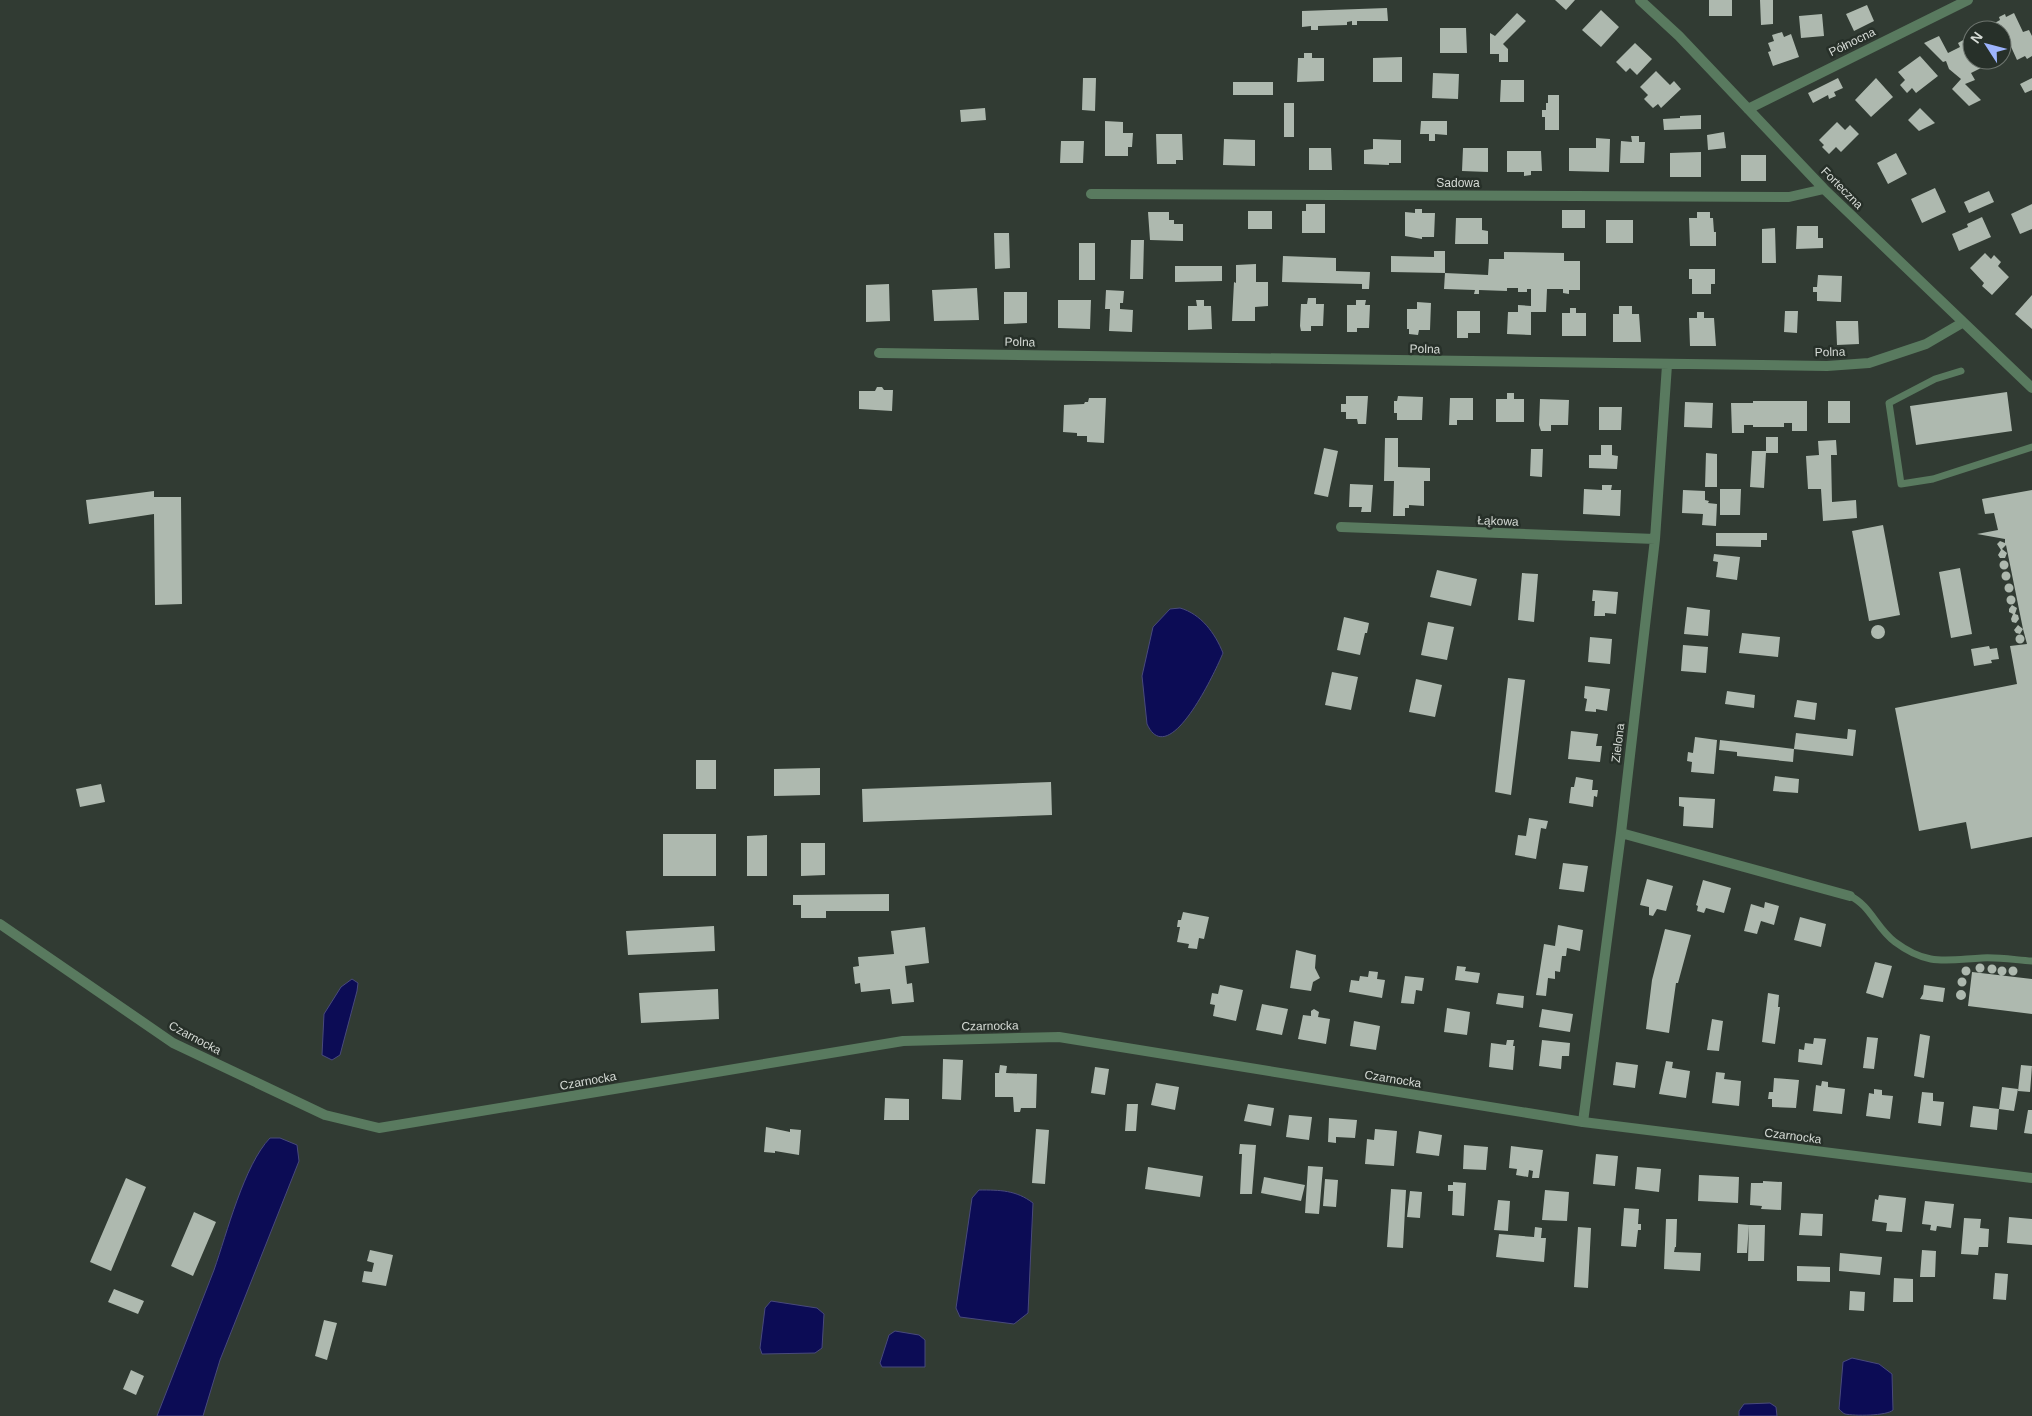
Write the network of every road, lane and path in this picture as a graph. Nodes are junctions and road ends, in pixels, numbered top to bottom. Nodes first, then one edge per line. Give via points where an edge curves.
1 (1640, 0) edge
2 (1968, 0) edge
3 (1748, 109) junction
4 (1824, 189) junction
5 (1091, 194) dead end
6 (1962, 323) junction
7 (879, 353) dead end
8 (1667, 365) junction
9 (1961, 371) dead end
10 (2032, 388) edge
11 (2032, 446) edge
12 (1341, 527) dead end
13 (1655, 539) junction
14 (1620, 833) junction
15 (1850, 896) joint
16 (0, 924) edge
17 (2032, 961) edge
18 (1583, 1122) junction
19 (2032, 1178) edge

1 - 3 street, Forteczna
2 - 3 street, Północna
3 - 4 street, Forteczna
4 - 5 street, Sadowa via 1789,197
4 - 6 street, Forteczna
6 - 8 street, Polna via 1926,344 1869,363 1827,366
6 - 10 street, Forteczna
7 - 8 street, Polna
8 - 13 street, Zielona
9 - 11 lane via 1935,379 1889,403 1901,484 1933,479
12 - 13 street, Łąkowa
13 - 14 street, Zielona
14 - 15 street
14 - 18 street, Zielona
15 - 17 lane via 1860,902 1893,941 1915,955 1950,961 1984,958
16 - 18 street, Czarnocka via 173,1043 325,1115 379,1128 903,1040 1059,1037
18 - 19 street, Czarnocka

